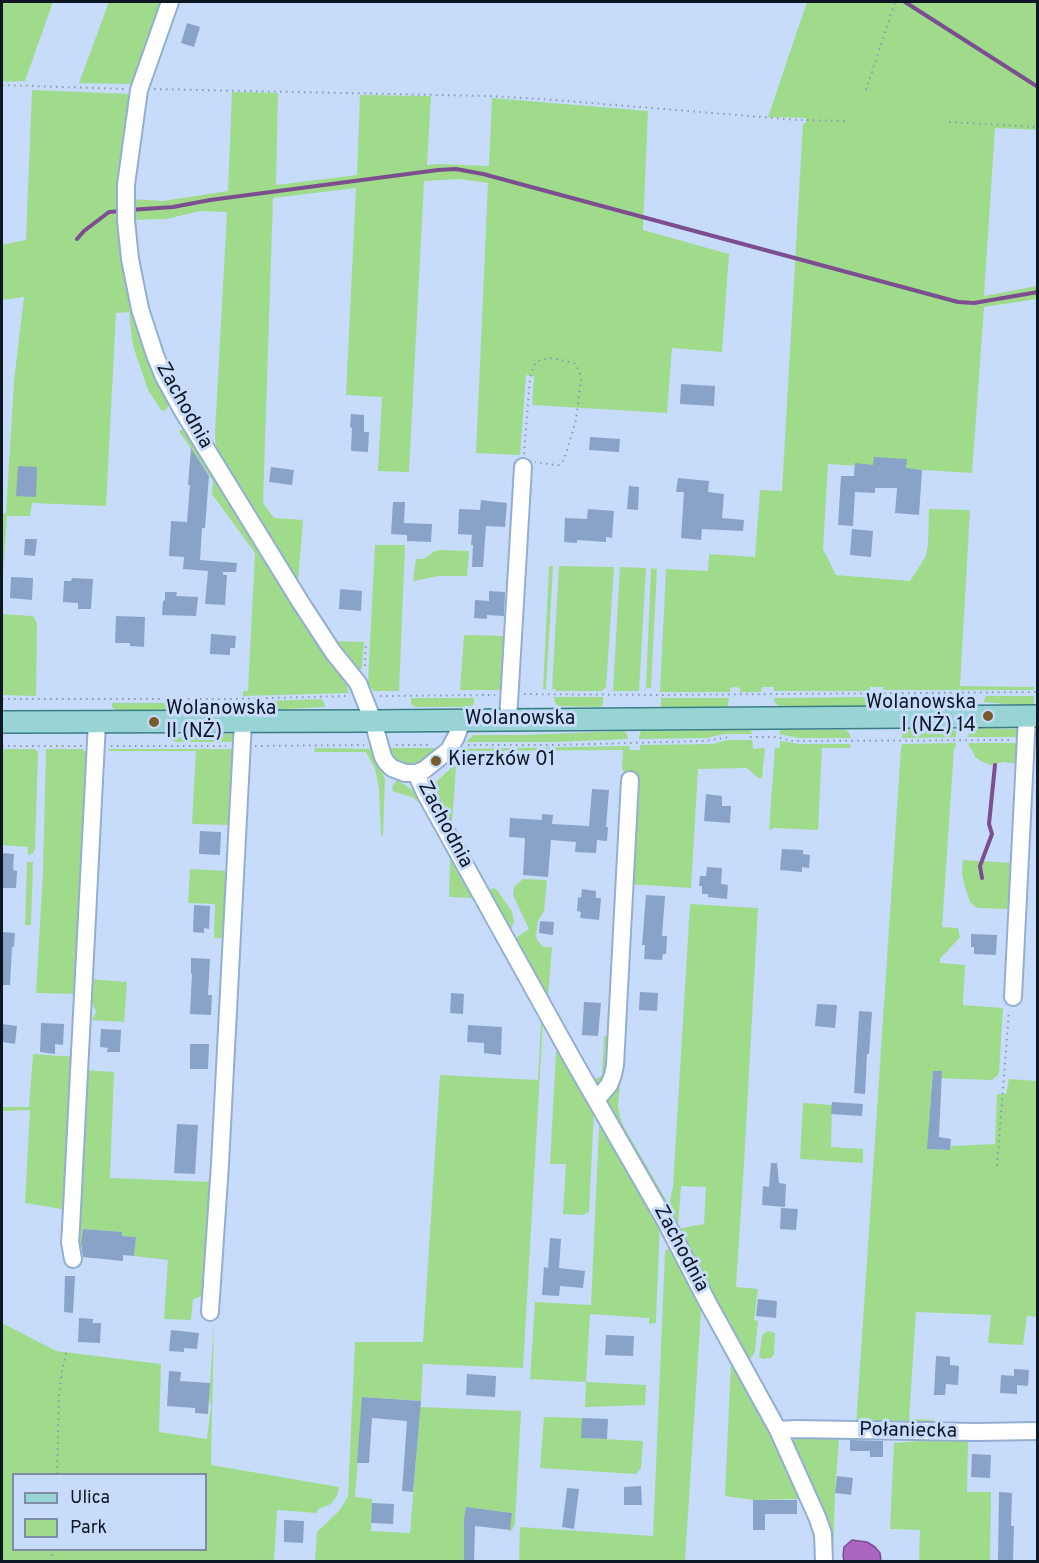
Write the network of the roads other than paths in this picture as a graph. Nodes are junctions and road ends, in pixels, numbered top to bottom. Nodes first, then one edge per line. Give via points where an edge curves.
1 (170, 2) edge
2 (524, 463) road end
3 (1032, 716) edge
4 (508, 720) junction
5 (373, 721) junction
6 (462, 721) junction
7 (2, 722) edge
8 (96, 722) junction
9 (243, 722) junction
10 (416, 773) junction
11 (630, 780) dead end
12 (1013, 997) road end
13 (596, 1100) junction
14 (73, 1259) dead end
15 (210, 1312) dead end
16 (778, 1430) junction
17 (1038, 1431) edge
18 (824, 1562) edge

1 - 5 street, Zachodnia via 139,90 126,185 130,259 140,309 164,377 181,408 333,652 358,682
2 - 4 street
3 - 4 main road, Wolanowska
3 - 12 street via 1026,740
4 - 6 main road, Wolanowska
5 - 6 main road, Wolanowska
5 - 9 main road, Wolanowska
5 - 10 street, Zachodnia via 383,757 392,768
6 - 10 street via 449,750
7 - 8 main road, Wolanowska
8 - 9 main road, Wolanowska
8 - 14 street via 70,1242
9 - 15 street
10 - 13 street, Zachodnia
11 - 13 street via 615,1065 609,1085
13 - 16 street, Zachodnia
16 - 17 street, Połaniecka
16 - 18 street, Zachodnia via 819,1519

